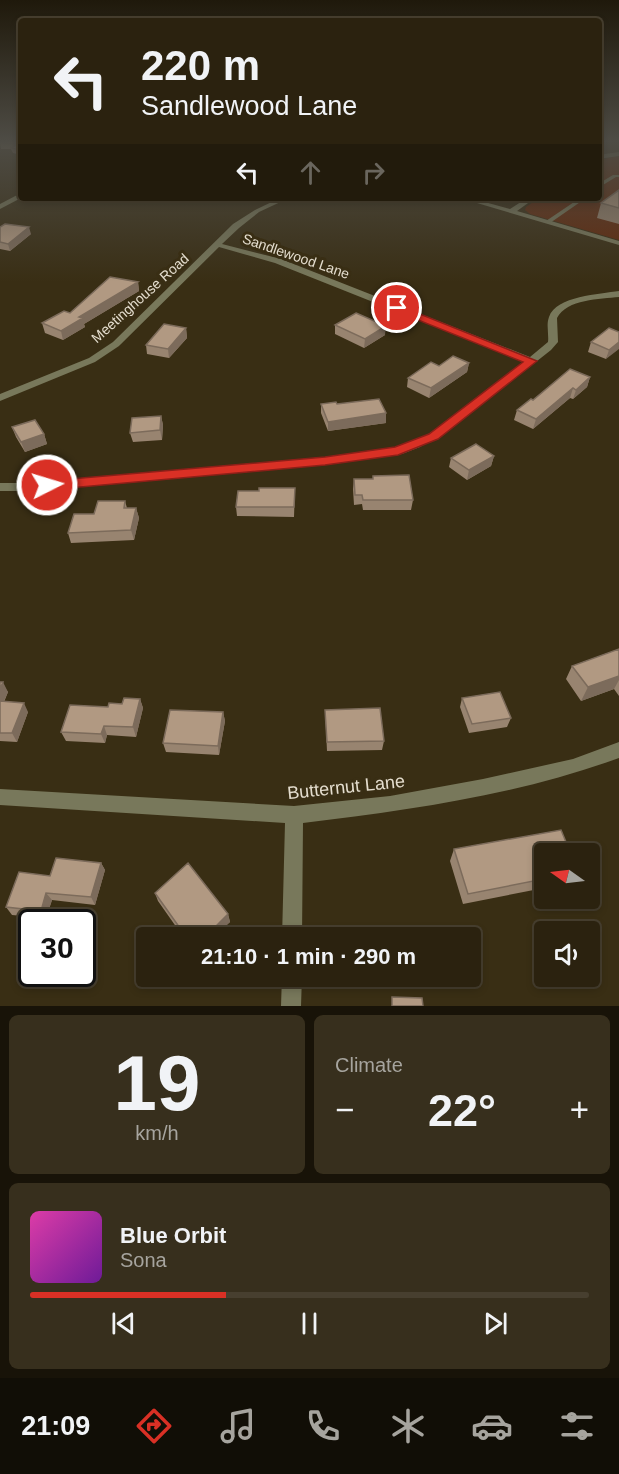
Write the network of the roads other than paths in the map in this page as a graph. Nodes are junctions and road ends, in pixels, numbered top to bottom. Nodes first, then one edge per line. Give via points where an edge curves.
1 (18, 197) edge
2 (279, 201) edge
3 (473, 201) edge
4 (528, 201) edge
5 (579, 201) edge
6 (0, 207) edge
7 (511, 212) junction
8 (548, 222) junction
9 (619, 243) edge
10 (218, 245) junction
11 (619, 294) edge
12 (531, 361) junction
13 (0, 398) edge
14 (0, 487) edge
15 (619, 750) edge
16 (0, 797) edge
17 (294, 815) junction
18 (292, 927) edge
19 (292, 987) edge
20 (291, 1006) edge

1 - 6 street
2 - 10 street, Meetinghouse Road via 236,226
3 - 7 street
4 - 7 street
5 - 8 lane
7 - 8 street
8 - 9 street
10 - 12 street, Sandlewood Lane via 278,261
10 - 13 street, Meetinghouse Road via 108,350
11 - 12 street via 559,309 553,318 553,342
12 - 14 street via 434,436 398,451 325,461
15 - 17 street, Butternut Lane via 573,767 483,787 390,804
16 - 17 street, Butternut Lane
17 - 18 street
19 - 20 street

